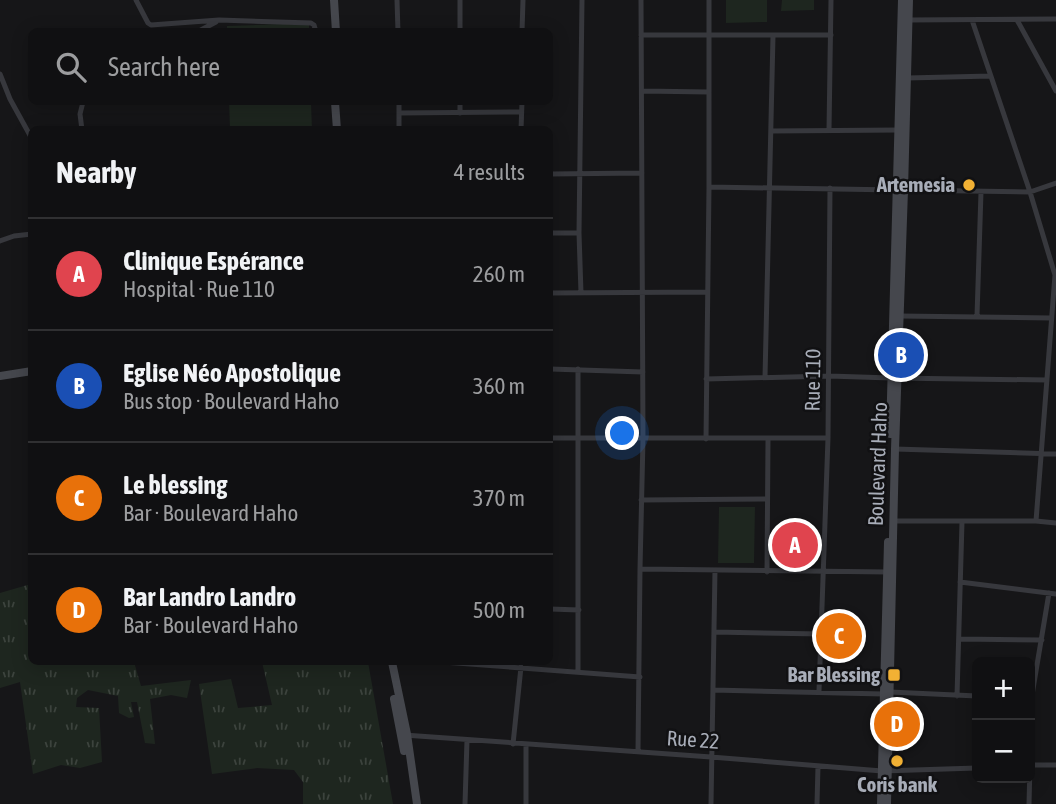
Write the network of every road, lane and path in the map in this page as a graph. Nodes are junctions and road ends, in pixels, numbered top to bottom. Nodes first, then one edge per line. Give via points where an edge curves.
1 (136, 0) edge
2 (332, 0) edge
3 (397, 0) edge
4 (460, 0) edge
5 (523, 0) edge
6 (582, 0) edge
7 (641, 0) edge
8 (709, 0) edge
9 (831, 0) edge
10 (902, 0) edge
11 (909, 0) edge
12 (1056, 19) edge
13 (219, 20) junction
14 (908, 20) junction
15 (972, 20) junction
16 (1017, 20) junction
17 (158, 28) edge
18 (204, 28) edge
19 (315, 28) edge
20 (333, 28) edge
21 (398, 28) edge
22 (460, 28) edge
23 (522, 28) edge
24 (641, 35) junction
25 (708, 35) junction
26 (831, 35) junction
27 (773, 36) junction
28 (0, 74) edge
29 (991, 76) junction
30 (907, 78) junction
31 (4, 81) junction
32 (0, 91) edge
33 (1056, 91) edge
34 (642, 92) junction
35 (709, 92) junction
36 (82, 105) edge
37 (337, 105) edge
38 (399, 105) edge
39 (460, 105) edge
40 (522, 105) edge
41 (521, 112) junction
42 (399, 113) junction
43 (460, 113) junction
44 (82, 126) edge
45 (339, 126) edge
46 (399, 126) edge
47 (521, 126) edge
48 (829, 130) junction
49 (899, 130) junction
50 (771, 131) junction
51 (28, 132) edge
52 (642, 173) junction
53 (553, 174) edge
54 (580, 174) junction
55 (1056, 183) edge
56 (709, 187) junction
57 (770, 188) junction
58 (830, 188) junction
59 (900, 190) junction
60 (981, 192) junction
61 (1030, 192) junction
62 (28, 233) edge
63 (553, 233) edge
64 (579, 233) junction
65 (0, 242) edge
66 (1055, 275) edge
67 (707, 292) junction
68 (553, 293) edge
69 (581, 293) junction
70 (642, 293) junction
71 (900, 316) junction
72 (977, 316) junction
73 (1051, 318) junction
74 (1048, 358) junction
75 (1056, 359) edge
76 (553, 369) edge
77 (578, 369) junction
78 (28, 372) edge
79 (643, 372) junction
80 (0, 376) edge
81 (829, 376) junction
82 (765, 377) junction
83 (894, 379) junction
84 (706, 380) junction
85 (1047, 380) junction
86 (553, 438) edge
87 (578, 438) junction
88 (828, 438) junction
89 (643, 439) junction
90 (706, 439) junction
91 (768, 440) junction
92 (895, 449) junction
93 (1041, 452) junction
94 (1056, 454) edge
95 (768, 499) junction
96 (641, 500) junction
97 (893, 521) junction
98 (1037, 521) junction
99 (962, 522) junction
100 (1056, 523) edge
101 (640, 569) junction
102 (715, 570) junction
103 (767, 572) junction
104 (889, 572) junction
105 (824, 573) junction
106 (960, 582) junction
107 (1053, 594) edge
108 (553, 609) edge
109 (579, 610) junction
110 (715, 632) junction
111 (822, 634) junction
112 (959, 639) junction
113 (1042, 640) junction
114 (390, 665) edge
115 (499, 665) edge
116 (521, 667) junction
117 (578, 672) junction
118 (1035, 676) edge
119 (640, 677) junction
120 (713, 690) junction
121 (818, 691) junction
122 (887, 693) junction
123 (957, 696) junction
124 (972, 696) edge
125 (404, 735) junction
126 (467, 740) junction
127 (513, 744) junction
128 (526, 744) junction
129 (638, 751) junction
130 (711, 757) junction
131 (1035, 765) edge
132 (1056, 765) edge
133 (818, 766) junction
134 (972, 768) edge
135 (885, 771) junction
136 (1030, 783) edge
137 (415, 804) edge
138 (465, 804) edge
139 (526, 804) edge
140 (711, 804) edge
141 (817, 804) edge
142 (881, 804) edge
143 (887, 804) edge
144 (1029, 804) edge

1 - 17 street via 148,23
2 - 20 main road
3 - 21 street
4 - 22 street
5 - 23 street
6 - 54 street
7 - 24 street
8 - 25 street
9 - 26 street
10 - 49 main road, Boulevard Haho
11 - 14 main road, Boulevard Haho
12 - 16 street
13 - 17 street
13 - 18 street
13 - 19 street via 311,23
14 - 15 street
14 - 30 main road, Boulevard Haho
15 - 16 street
15 - 29 street
16 - 33 street
24 - 25 street
24 - 34 street
25 - 27 street
25 - 35 street
26 - 27 street
26 - 48 street
27 - 50 street
28 - 31 street
29 - 30 street
29 - 61 street
30 - 59 main road, Boulevard Haho
31 - 32 street
31 - 51 street
34 - 35 street
34 - 52 street
35 - 56 street
36 - 44 street
37 - 45 main road
38 - 42 street
39 - 43 street
40 - 41 street
41 - 43 street
41 - 47 street
42 - 43 street
42 - 46 street
48 - 49 street
48 - 50 street
49 - 59 main road, Boulevard Haho
50 - 57 street
52 - 54 street
52 - 70 street
53 - 54 street
54 - 64 street
55 - 61 street
56 - 57 street
56 - 67 street
57 - 58 street
57 - 82 street
58 - 59 street
58 - 81 street, Rue 110
59 - 60 street
59 - 71 main road, Boulevard Haho
59 - 83 main road, Boulevard Haho
60 - 61 street
60 - 72 street
61 - 66 street
62 - 65 street
63 - 64 street
64 - 69 street
66 - 73 street
67 - 70 street
67 - 84 street
68 - 69 street
69 - 70 street
70 - 79 street
71 - 72 street
71 - 83 main road, Boulevard Haho
72 - 73 street
73 - 74 street
74 - 75 street
74 - 85 street
76 - 77 street
77 - 79 street
77 - 87 street
78 - 80 main road
79 - 89 street
81 - 82 street
81 - 83 street
81 - 88 street, Rue 110
82 - 84 street
83 - 85 street
83 - 92 main road, Boulevard Haho
83 - 104 main road, Boulevard Haho
84 - 90 street
85 - 93 street
86 - 87 street
87 - 89 street
87 - 109 street
88 - 91 street
88 - 105 street, Rue 110
89 - 90 street
89 - 96 street
90 - 91 street
91 - 95 street
92 - 93 street
92 - 97 main road, Boulevard Haho
93 - 94 street
93 - 98 street
95 - 96 street
95 - 103 street
96 - 101 street
97 - 99 street
97 - 104 main road, Boulevard Haho
98 - 99 street
98 - 100 street
99 - 106 street
101 - 102 street
101 - 119 street
102 - 103 street
102 - 110 street
103 - 105 street
104 - 105 street
104 - 122 main road, Boulevard Haho
105 - 111 street, Rue 110
106 - 107 street
106 - 112 street
107 - 113 street
108 - 109 street
109 - 117 street
110 - 111 street
110 - 120 street
111 - 121 street, Rue 110
112 - 113 street
112 - 123 street
113 - 118 street
114 - 125 main road
115 - 116 street
116 - 117 street
116 - 127 street
117 - 119 street
119 - 129 street
120 - 121 street
120 - 130 street
121 - 122 street
122 - 123 street
122 - 135 main road, Boulevard Haho
123 - 124 street
125 - 126 street, Rue 22
125 - 137 main road
126 - 127 street, Rue 22
126 - 138 street
127 - 128 street, Rue 22
128 - 129 street, Rue 22
128 - 139 street
129 - 130 street, Rue 22
130 - 133 street, Rue 22
130 - 140 street
131 - 132 street
133 - 135 street, Rue 22
133 - 141 street
134 - 135 street, Rue 22
135 - 142 main road, Boulevard Haho
135 - 143 main road, Boulevard Haho
136 - 144 street

